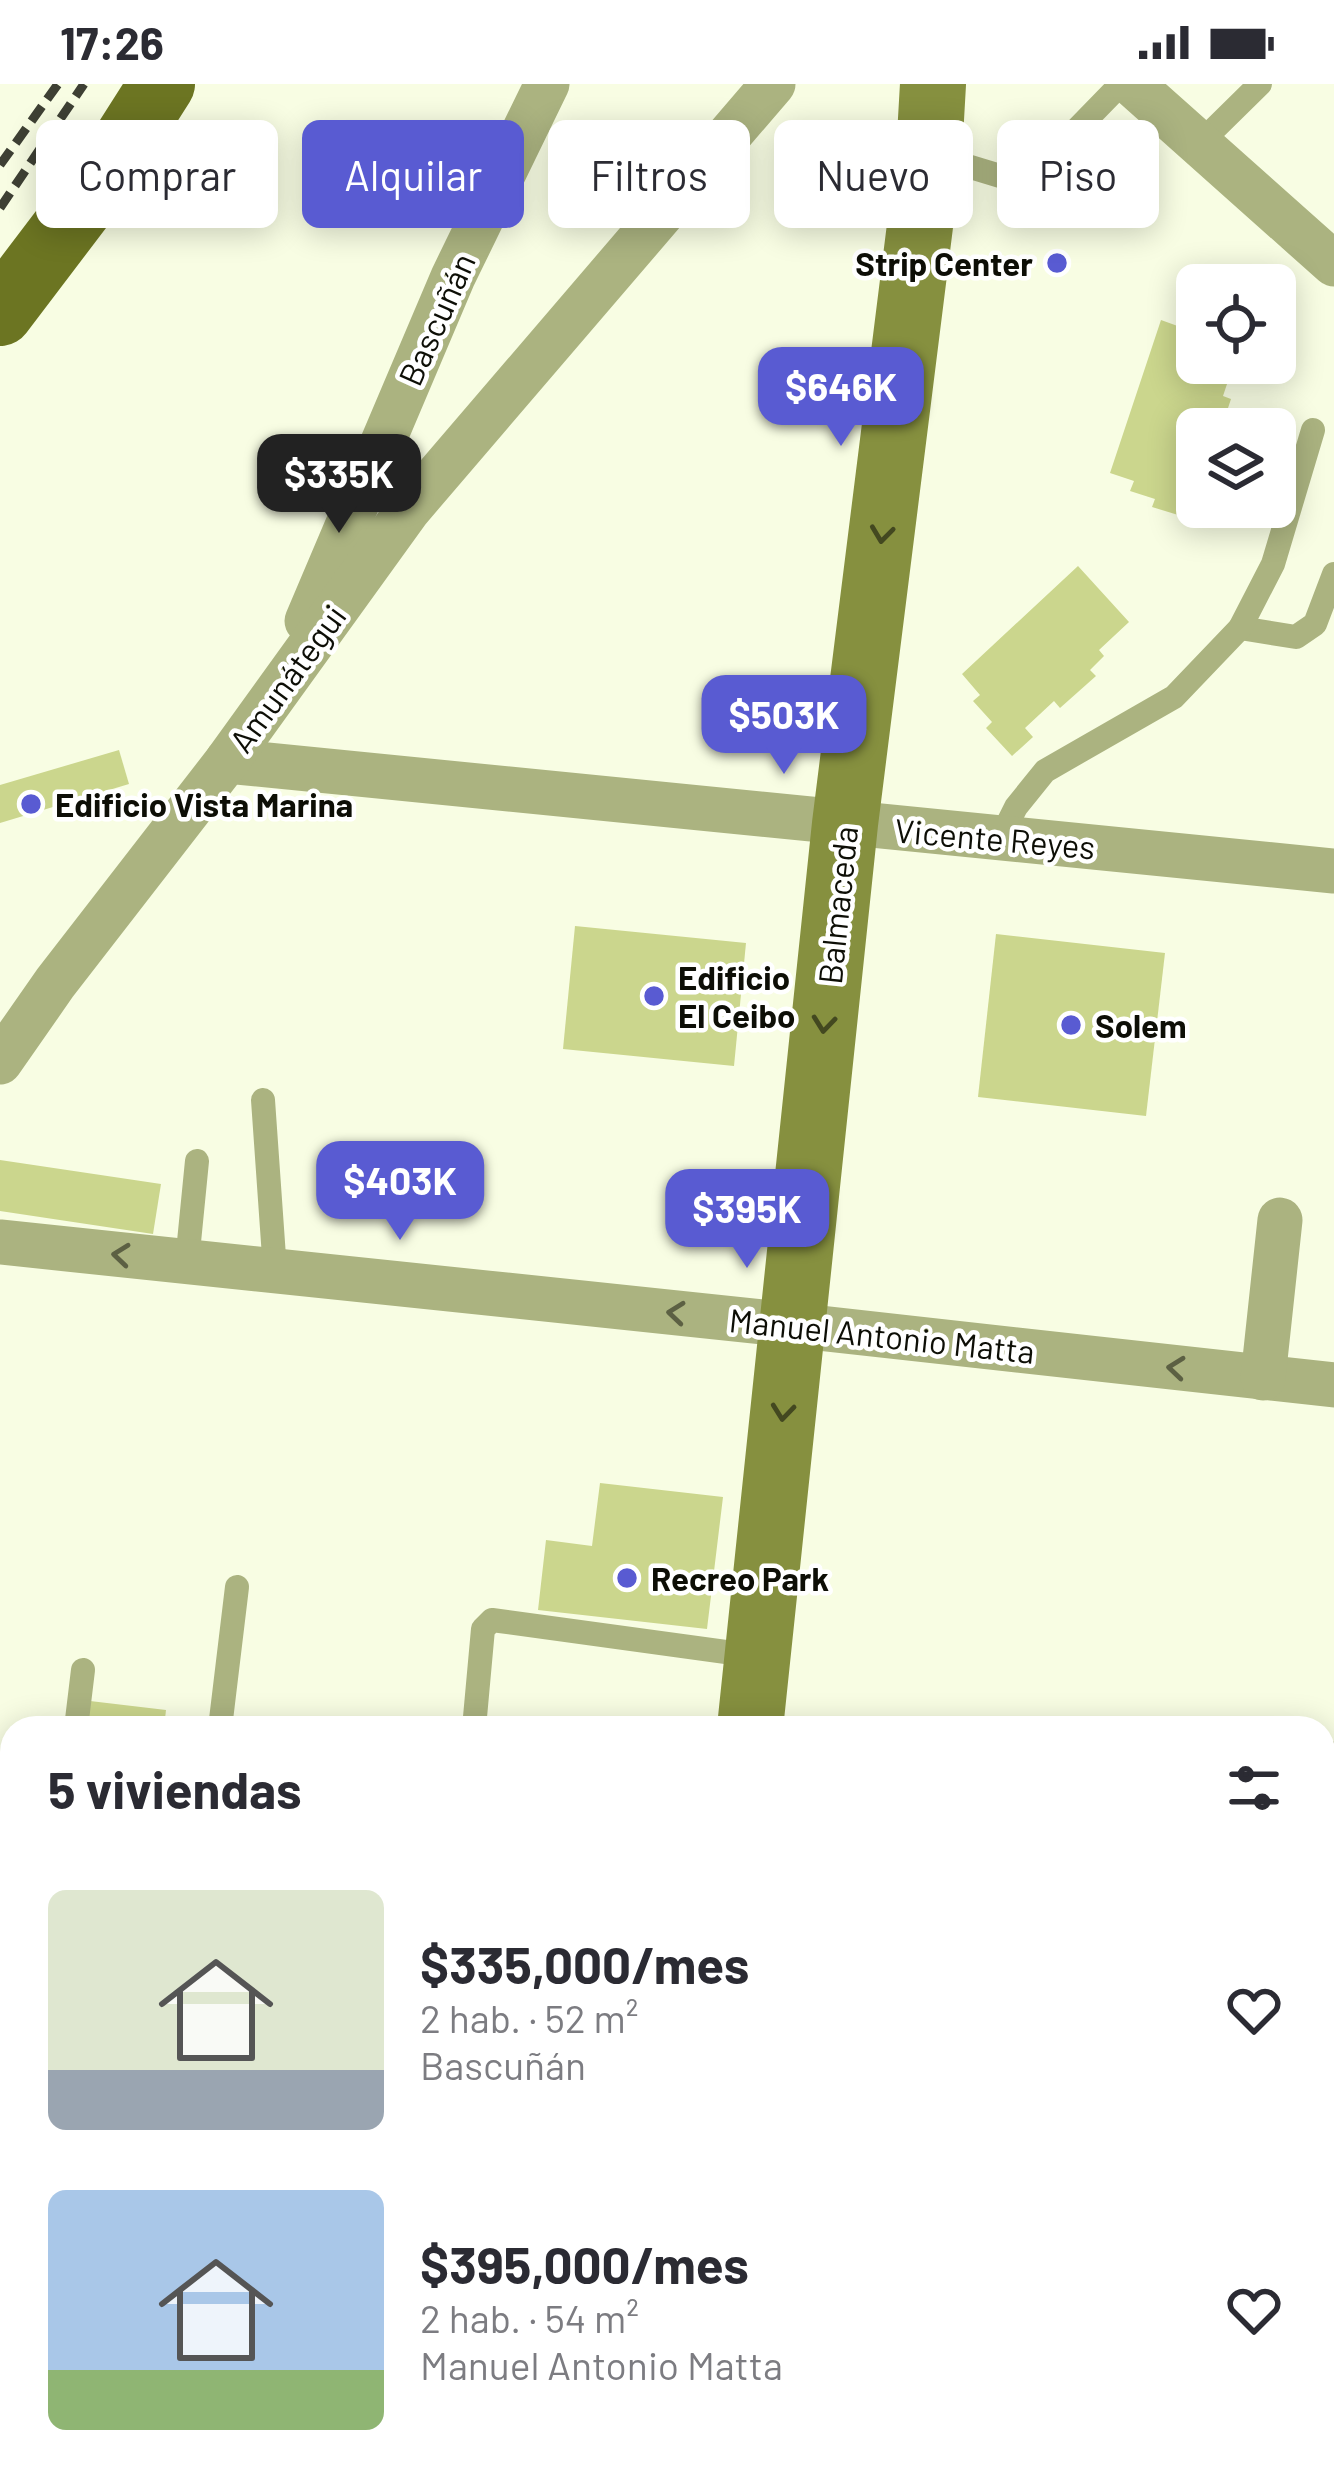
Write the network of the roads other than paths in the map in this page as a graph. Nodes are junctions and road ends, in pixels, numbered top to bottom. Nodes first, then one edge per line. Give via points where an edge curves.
1 (162, 84) edge
2 (547, 84) edge
3 (773, 84) edge
4 (933, 84) edge
5 (1121, 84) edge
6 (1132, 84) edge
7 (1260, 84) edge
8 (931, 120) edge
9 (1199, 144) junction
10 (973, 168) edge
11 (920, 228) edge
12 (1334, 264) edge
13 (0, 313) edge
14 (1313, 430) dead end
15 (1334, 574) edge
16 (1240, 628) junction
17 (278, 690) junction
18 (227, 761) junction
19 (845, 824) junction
20 (1000, 839) junction
21 (1334, 871) edge
22 (0, 1062) edge
23 (263, 1100) dead end
24 (197, 1161) dead end
25 (1280, 1220) dead end
26 (0, 1242) edge
27 (187, 1262) junction
28 (274, 1271) junction
29 (792, 1325) junction
30 (1263, 1378) junction
31 (1334, 1385) edge
32 (237, 1587) dead end
33 (757, 1656) junction
34 (83, 1670) dead end
35 (77, 1716) edge
36 (221, 1716) edge
37 (475, 1716) edge
38 (751, 1716) edge

1 - 13 main road
2 - 17 street, Bascuñán via 443,299
3 - 17 street, Amunátegui via 408,510
4 - 8 street, Balmaceda
5 - 10 lane via 1045,162 1010,179
6 - 9 street
7 - 9 lane
9 - 12 street
11 -> 19 street, Balmaceda
14 - 16 lane via 1273,564
15 - 16 lane via 1315,624 1296,637
16 - 20 lane via 1174,698 1045,771
17 - 18 street, Amunátegui
18 - 19 street, Vicente Reyes
18 - 22 street, Amunátegui
19 - 20 street, Vicente Reyes
19 -> 29 street, Balmaceda
20 - 21 street, Vicente Reyes
23 - 28 lane
24 - 27 lane
25 - 30 street
27 -> 26 street, Manuel Antonio Matta
27 - 28 street, Manuel Antonio Matta
29 -> 28 street, Manuel Antonio Matta
30 -> 29 street, Manuel Antonio Matta
29 -> 33 street, Balmaceda
30 - 31 street, Manuel Antonio Matta
32 - 36 lane
33 - 37 lane via 492,1620 483,1629
33 - 38 street, Balmaceda
34 - 35 lane

